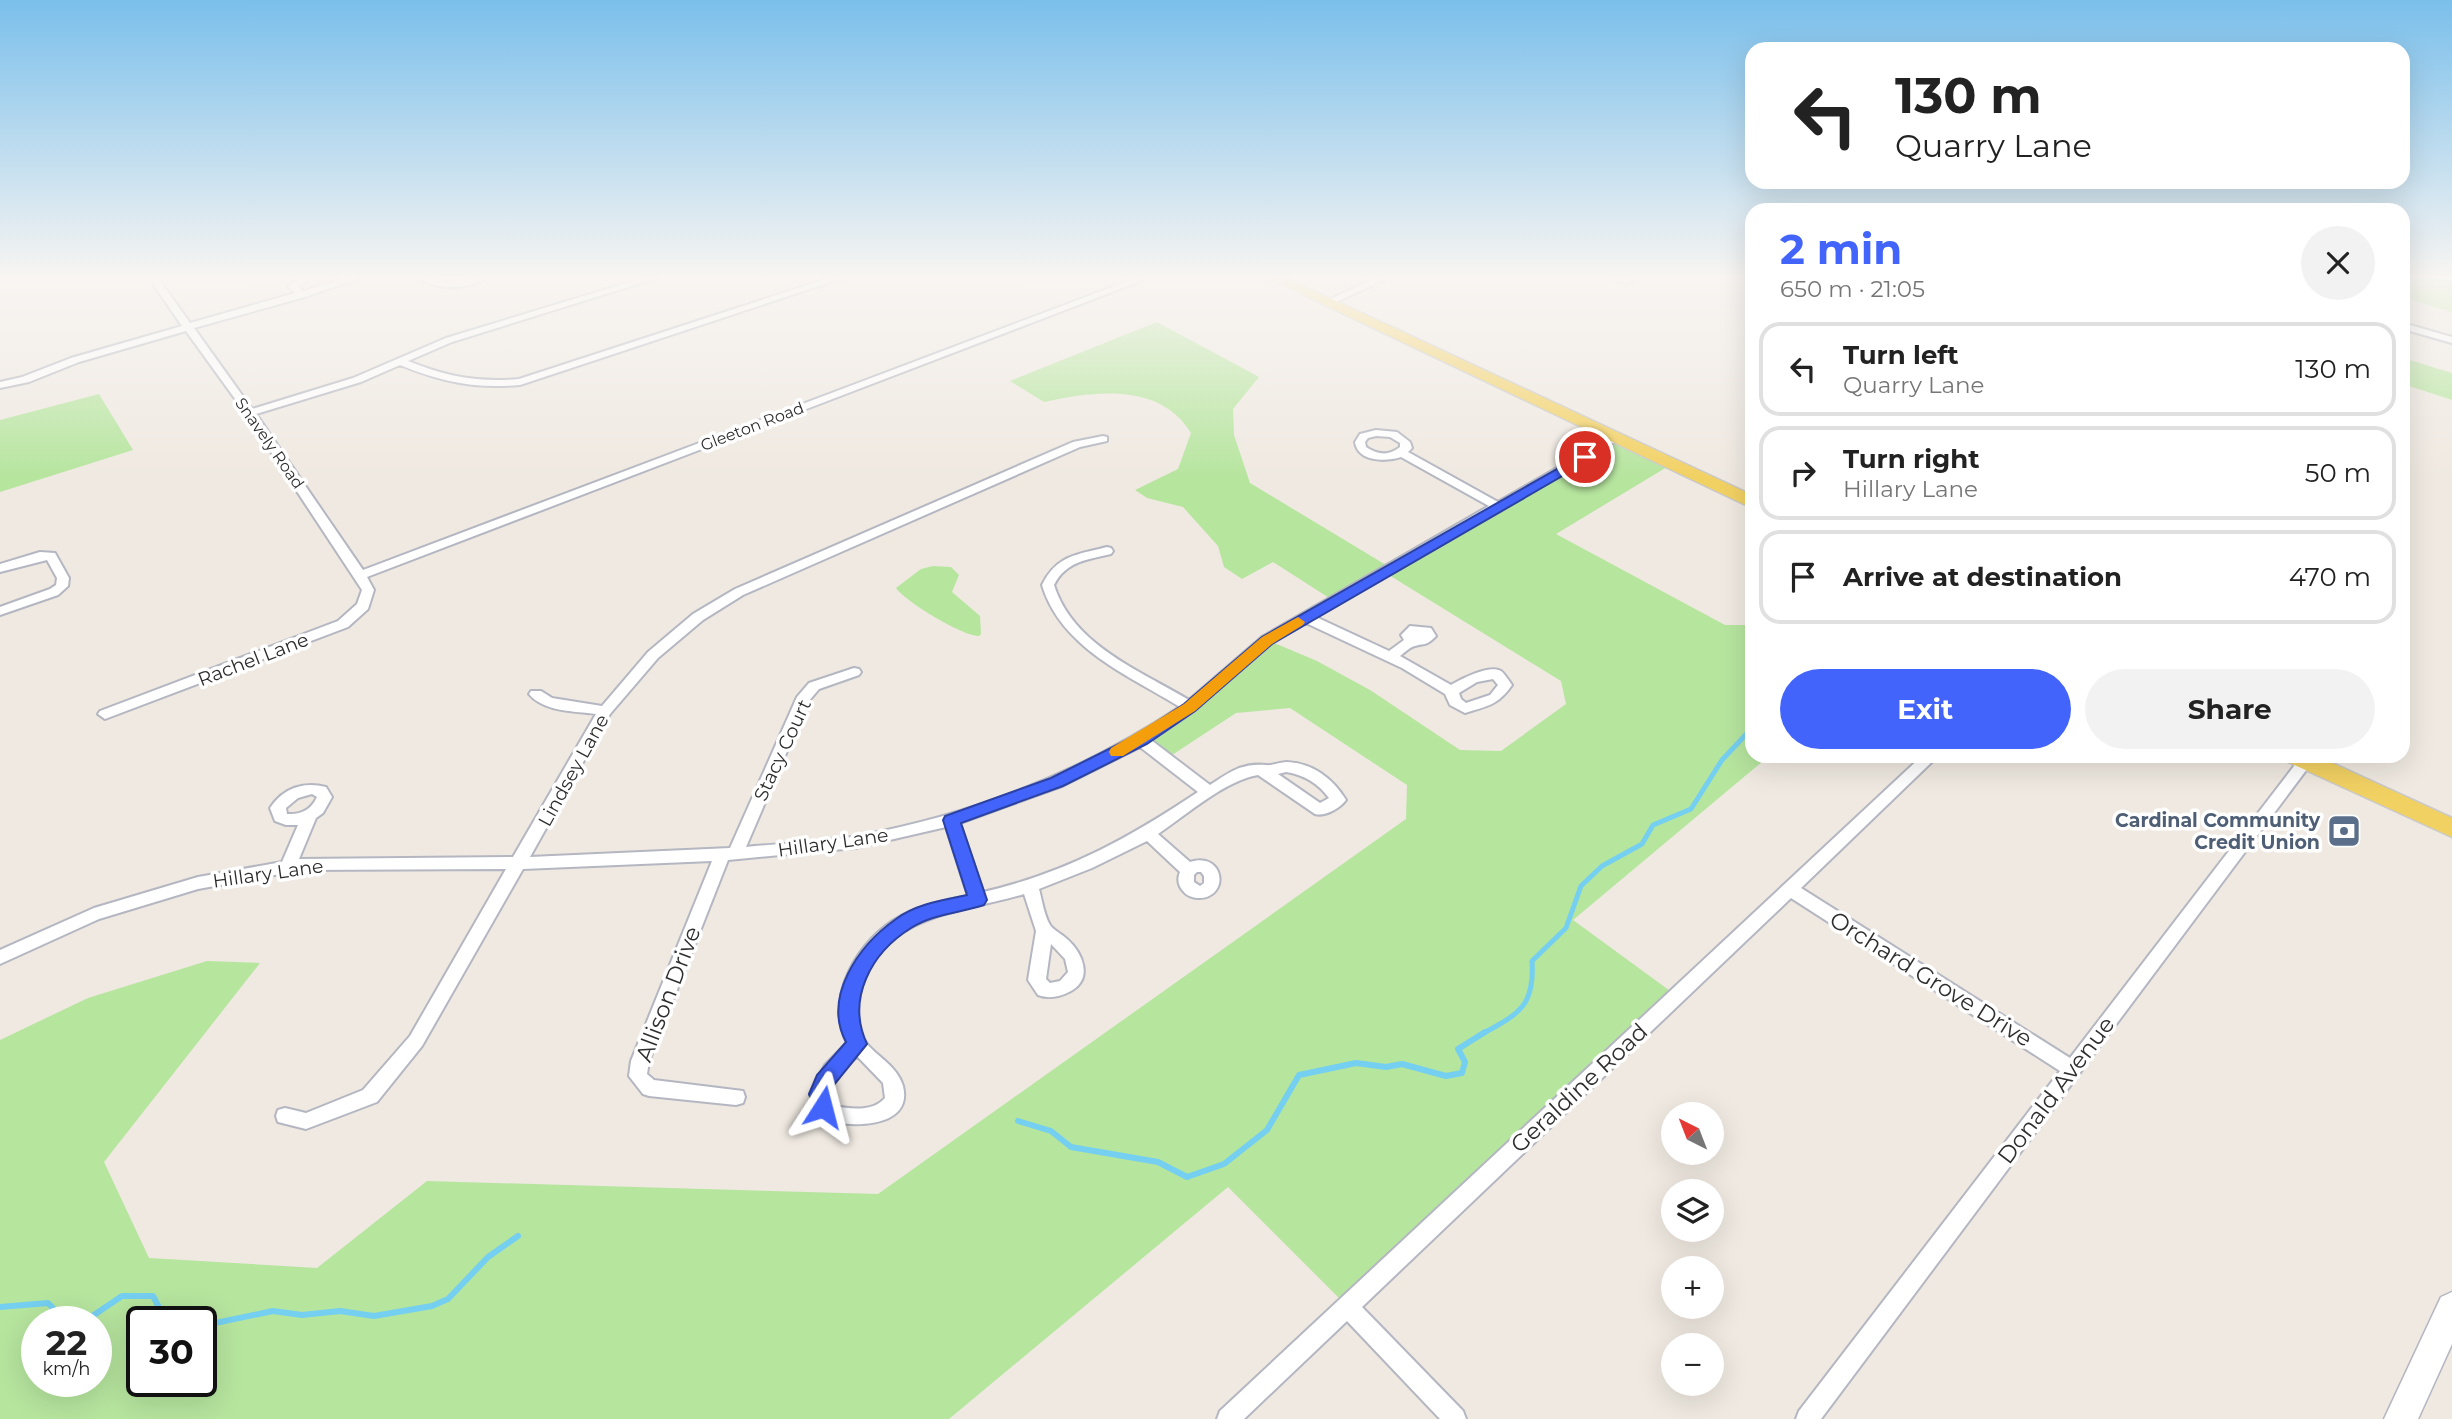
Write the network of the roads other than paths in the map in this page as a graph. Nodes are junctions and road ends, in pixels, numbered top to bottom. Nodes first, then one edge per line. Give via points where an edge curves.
1 (134, 344) edge
2 (199, 344) edge
3 (440, 344) edge
4 (636, 344) edge
5 (970, 344) edge
6 (1415, 344) edge
7 (401, 362) junction
8 (0, 384) edge
9 (250, 413) junction
10 (1616, 438) junction
11 (1103, 439) dead end
12 (1402, 453) dead end
13 (1745, 499) edge
14 (1499, 507) junction
15 (1107, 551) dead end
16 (0, 568) edge
17 (360, 575) junction
18 (0, 611) edge
19 (1305, 617) junction
20 (1411, 641) dead end
21 (1392, 656) junction
22 (854, 672) dead end
23 (1451, 691) dead end
24 (536, 694) dead end
25 (1190, 707) junction
26 (605, 711) junction
27 (105, 714) dead end
28 (1141, 740) junction
29 (1924, 763) edge
30 (2297, 763) edge
31 (2312, 763) edge
32 (1267, 773) dead end
33 (1209, 792) junction
34 (310, 815) dead end
35 (951, 820) junction
36 (2452, 828) edge
37 (1148, 833) junction
38 (729, 854) junction
39 (521, 863) junction
40 (287, 867) junction
41 (1189, 871) dead end
42 (1030, 886) junction
43 (1790, 889) junction
44 (978, 900) junction
45 (1044, 931) dead end
46 (0, 957) edge
47 (857, 1044) dead end
48 (2072, 1069) junction
49 (736, 1097) dead end
50 (285, 1116) dead end
51 (1347, 1306) junction
52 (2452, 1308) edge
53 (1228, 1419) edge
54 (1455, 1419) edge
55 (1807, 1419) edge
56 (2401, 1419) edge

1 - 8 street
2 - 9 street, Snavely Road
3 - 7 street
4 - 7 street via 520,382 494,385 448,381
5 - 17 street, Gleeton Road
6 - 10 main road
7 - 9 street
9 - 17 street, Snavely Road
10 - 13 main road
10 - 14 street, Hillary Lane
11 - 26 street, Lindsey Lane via 1077,444 739,592 698,617 653,655
12 - 14 street
14 - 19 street, Hillary Lane
15 - 25 street via 1070,560 1055,571 1048,585 1052,598 1091,647
16 - 18 street via 51,556 63,578 54,592
17 - 27 street, Rachel Lane via 368,590 363,606 343,624
19 - 21 street
19 - 25 street, Hillary Lane via 1267,640
20 - 21 street
21 - 23 street
22 - 38 street, Stacy Court via 814,686 802,700
24 - 26 street via 548,702
25 - 28 street, Hillary Lane
26 - 39 street, Lindsey Lane
28 - 33 street
28 - 35 street, Hillary Lane via 1057,782
29 - 43 street, Geraldine Road
30 - 48 street, Donald Avenue
31 - 36 main road
32 - 33 street via 1261,769 1244,772
33 - 37 street
34 - 40 street
35 - 38 street, Hillary Lane via 855,842
35 - 44 street
37 - 41 street
37 - 42 street via 1084,866
38 - 39 street, Hillary Lane
38 - 49 street, Allison Drive via 640,1061 638,1076 649,1088
39 - 40 street, Hillary Lane
39 - 50 street, Lindsey Lane via 416,1041 370,1096 306,1121
40 - 46 street, Hillary Lane via 198,883 94,914
42 - 44 street
42 - 45 street
43 - 48 street, Orchard Grove Drive
43 - 51 street, Geraldine Road
44 - 47 street via 930,911 903,923 870,953 851,985 849,1018
48 - 55 street, Donald Avenue
51 - 53 street, Geraldine Road
51 - 54 street
52 - 56 main road

